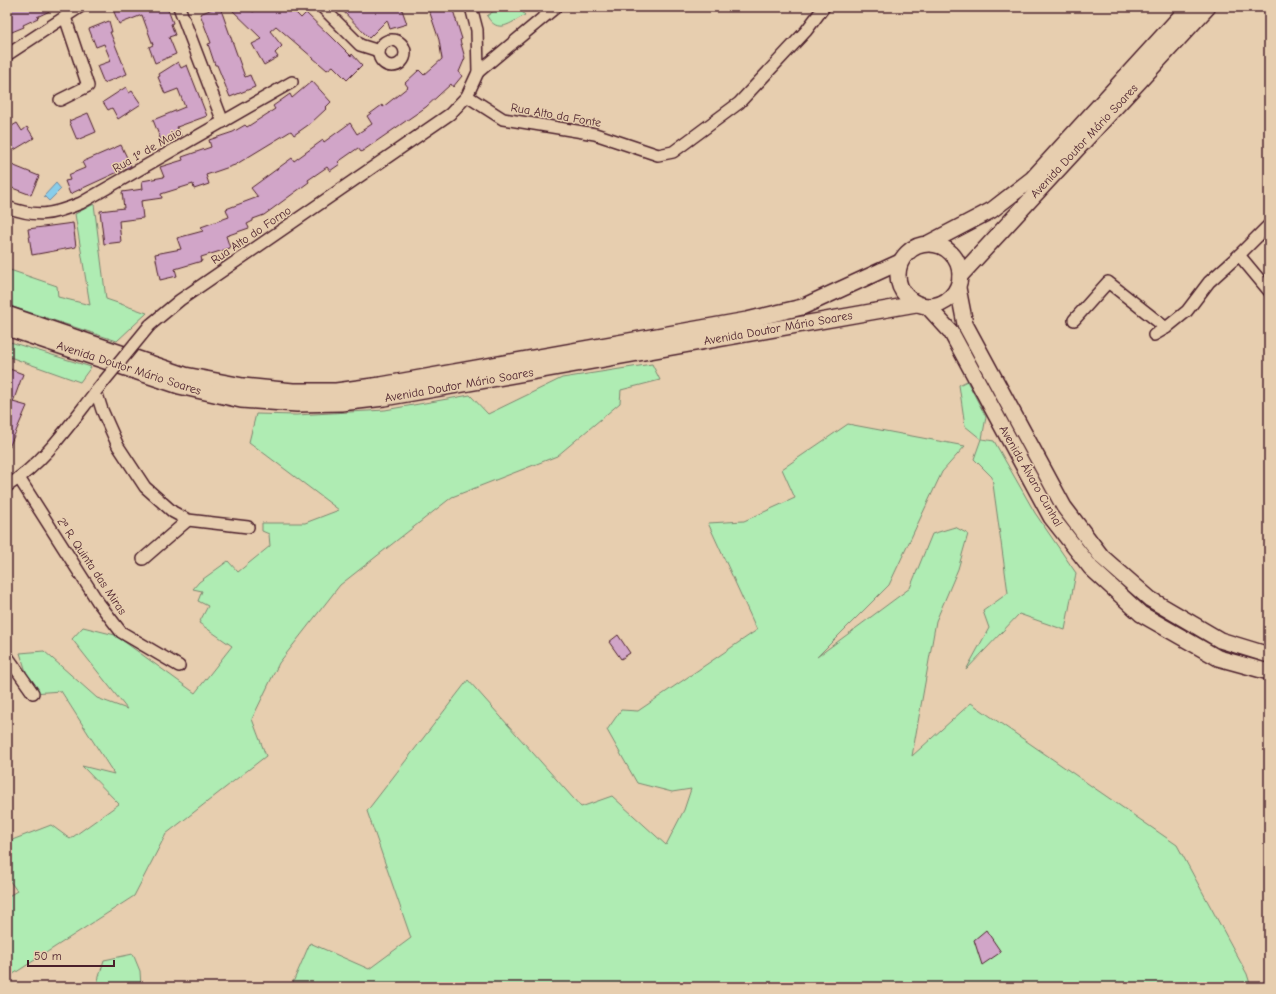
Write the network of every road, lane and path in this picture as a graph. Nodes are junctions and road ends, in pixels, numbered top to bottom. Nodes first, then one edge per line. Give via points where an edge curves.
1 (80, 7) edge
2 (179, 7) edge
3 (322, 7) edge
4 (471, 7) edge
5 (556, 7) edge
6 (824, 7) edge
7 (1188, 7) edge
8 (1208, 7) edge
9 (65, 17) junction
10 (379, 51) dead end
11 (7, 55) edge
12 (478, 72) junction
13 (292, 82) dead end
14 (467, 96) junction
15 (60, 100) dead end
16 (223, 122) junction
17 (7, 207) edge
18 (1269, 225) edge
19 (929, 244) junction
20 (1239, 255) junction
21 (900, 262) junction
22 (959, 282) junction
23 (1269, 290) edge
24 (922, 305) junction
25 (7, 314) edge
26 (1074, 320) dead end
27 (7, 328) edge
28 (1166, 328) junction
29 (1154, 335) dead end
30 (96, 391) junction
31 (19, 478) junction
32 (7, 486) edge
33 (188, 520) junction
34 (248, 527) dead end
35 (143, 559) dead end
36 (1269, 655) edge
37 (7, 656) edge
38 (179, 666) dead end
39 (1269, 672) edge
40 (33, 693) dead end

1 - 9 street
2 - 16 street
3 - 10 street via 360,45
4 - 12 street, Rua Alto do Forno via 477,30
5 - 12 street
6 - 14 street, Rua Alto da Fonte via 806,31 739,103 673,152 658,155 595,134 503,119
7 - 19 main road, Avenida Doutor Mário Soares via 1032,179 992,210
8 - 22 main road, Avenida Doutor Mário Soares
9 - 11 street
9 - 15 street via 88,86
12 - 14 street, Rua Alto do Forno
13 - 16 street, Rua 1º de Maio
14 - 30 street, Rua Alto do Forno, bridge via 450,114 180,300 150,325
16 - 17 street, Rua 1º de Maio via 62,211 46,214 24,213
18 - 20 street
19 - 21 main road via 917,246 907,252
19 - 22 main road via 941,246 952,253 958,264
20 - 23 street
20 - 28 street via 1209,282 1187,311
21 - 24 main road via 897,274 899,286 906,297
21 - 25 main road, Avenida Doutor Mário Soares via 802,307 747,320 381,385 336,390 279,390 185,375
22 - 24 main road via 950,298 940,304
22 - 36 main road, Avenida Álvaro Cunhal via 966,324 1064,507 1102,557 1150,599 1220,640
24 - 27 main road, Avenida Doutor Mário Soares via 384,398 340,403 297,404 241,400 179,386
24 - 39 main road, Avenida Álvaro Cunhal via 951,332 1052,517 1091,568 1141,614 1218,658
26 - 28 street via 1108,282
28 - 29 street
30 - 31 street, Rua Alto do Forno via 56,442
30 - 33 street via 118,446 145,487 173,512
31 - 32 street, Rua Alto do Forno
31 - 38 street, 2ª R. Quinta das Miras via 98,602 121,632
33 - 34 street
33 - 35 street
37 - 40 street

